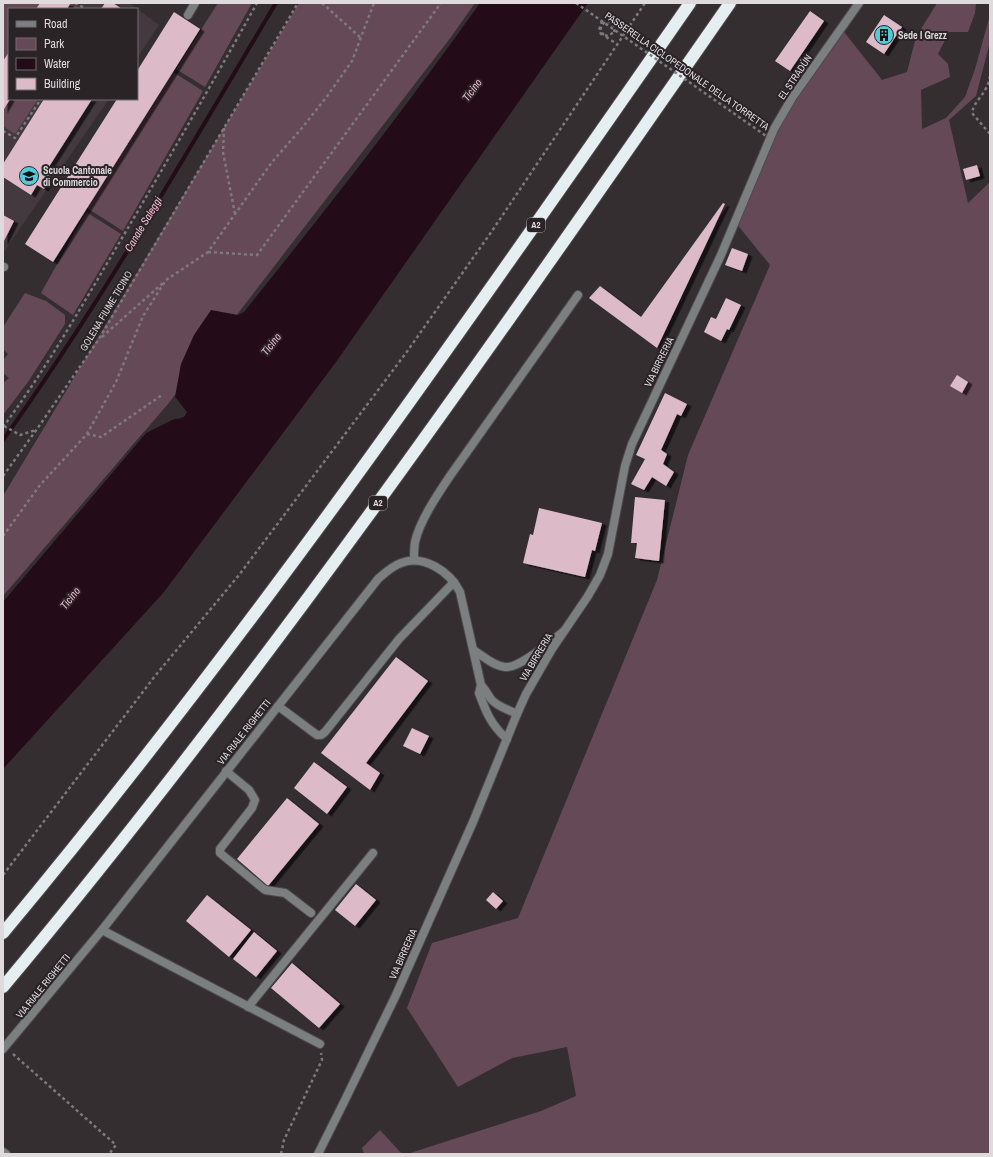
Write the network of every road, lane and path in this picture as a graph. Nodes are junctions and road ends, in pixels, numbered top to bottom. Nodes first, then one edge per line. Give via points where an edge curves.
1 (75, 3) edge
2 (195, 3) edge
3 (257, 3) edge
4 (298, 3) edge
5 (322, 3) edge
6 (374, 3) edge
7 (441, 3) edge
8 (576, 3) edge
9 (645, 3) edge
10 (690, 3) edge
11 (730, 3) edge
12 (859, 3) edge
13 (84, 8) edge
14 (188, 14) dead end
15 (602, 21) junction
16 (361, 38) junction
17 (618, 44) junction
18 (990, 76) edge
19 (40, 100) edge
20 (224, 128) junction
21 (3, 131) edge
22 (990, 134) edge
23 (769, 138) junction
24 (757, 168) joint
25 (235, 214) junction
26 (208, 252) junction
27 (166, 280) junction
28 (578, 295) dead end
29 (99, 339) junction
30 (162, 395) dead end
31 (5, 427) edge
32 (37, 429) junction
33 (87, 434) junction
34 (3, 476) edge
35 (3, 536) edge
36 (414, 560) junction
37 (454, 582) junction
38 (564, 632) junction
39 (475, 651) junction
40 (481, 685) junction
41 (278, 706) junction
42 (517, 714) junction
43 (507, 739) junction
44 (226, 771) junction
45 (373, 853) dead end
46 (3, 875) edge
47 (311, 913) dead end
48 (102, 930) junction
49 (3, 933) edge
50 (3, 987) edge
51 (248, 1007) junction
52 (320, 1044) joint
53 (4, 1048) edge
54 (3, 1152) edge
55 (6, 1154) edge
56 (109, 1154) edge
57 (281, 1154) edge
58 (318, 1154) edge

1 - 13 path
2 - 14 street
3 - 31 path via 103,270
4 - 20 path, GOLENA FIUME TICINO
5 - 16 path
6 - 16 path
7 - 26 path via 257,255
8 - 15 path, PASSERELLA CICLOPEDONALE DELLA TORRETTA, bridge
9 - 17 path
10 - 49 highway, A2 via 559,193 278,583 111,800
11 - 50 highway, A2 via 456,394 301,608 140,819
12 - 23 street, EL STRADÚN via 792,98
15 - 17 path, bridge via 599,30 601,34 608,36 614,32 612,22 605,22 600,30 602,34
15 - 23 path, PASSERELLA CICLOPEDONALE DELLA TORRETTA, bridge
16 - 25 path via 344,73 272,162
17 - 46 path via 402,359 239,575 155,676
18 - 22 path via 989,85 973,107 972,113
19 - 21 path via 15,138
20 - 25 path via 223,152
20 - 29 path, GOLENA FIUME TICINO
23 - 24 street, EL STRADÚN
24 - 38 street, VIA BIRRERIA via 736,223 632,444 625,466 608,554 602,569
25 - 26 path
26 - 27 path
27 - 29 path
27 - 33 path via 143,316 116,382
28 - 36 street via 431,506 418,532
29 - 32 path, GOLENA FIUME TICINO
30 - 33 path via 101,437
31 - 32 path via 20,435
32 - 34 path, GOLENA FIUME TICINO
33 - 35 path via 40,484
36 - 37 street via 438,568
36 - 41 street, VIA RIALE RIGHETTI via 395,565 378,579
37 - 39 street via 460,592
37 - 41 street via 399,639 321,735 312,733
38 - 39 street via 513,666 498,665
38 - 42 street, VIA BIRRERIA via 537,674
39 - 40 street
40 - 42 street via 495,703
40 - 43 street via 479,693 489,719
41 - 44 street, VIA RIALE RIGHETTI
42 - 43 street, VIA BIRRERIA
43 - 58 street, VIA BIRRERIA via 396,995
44 - 47 street via 249,790 255,800 252,808 220,849 220,853 265,890 288,895
44 - 48 street, VIA RIALE RIGHETTI
45 - 51 street
48 - 51 street
48 - 53 street, VIA RIALE RIGHETTI
51 - 52 street
52 - 57 path via 322,1060 284,1140
53 - 56 path via 116,1145
54 - 55 street

